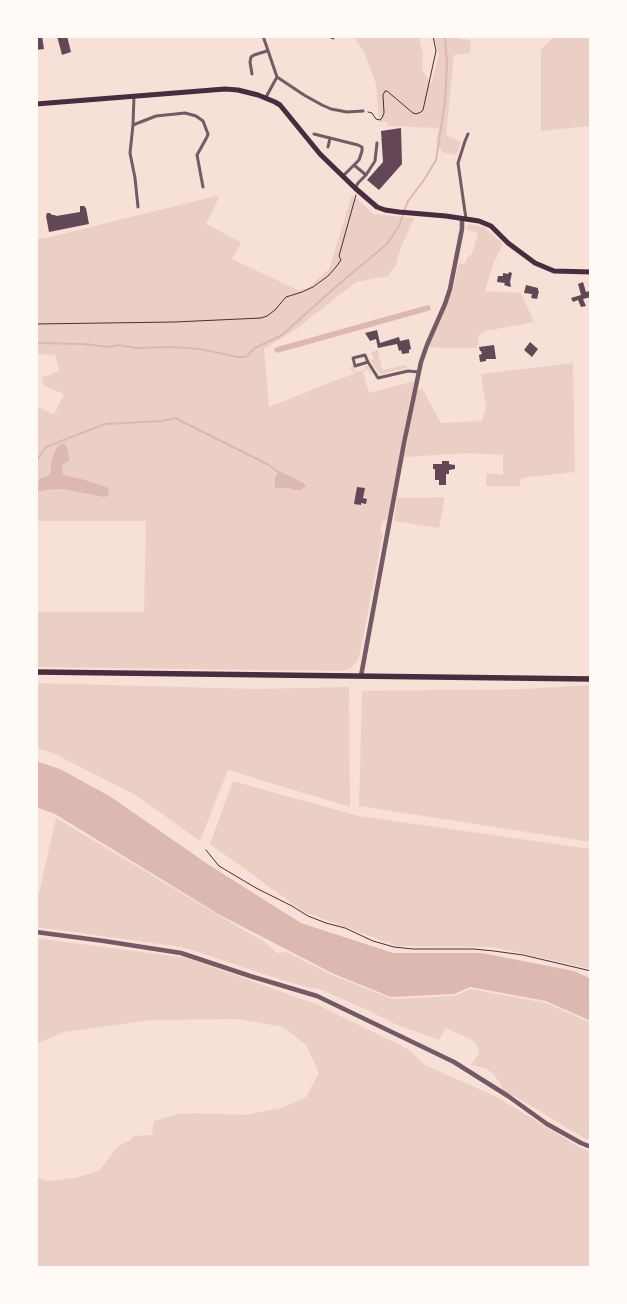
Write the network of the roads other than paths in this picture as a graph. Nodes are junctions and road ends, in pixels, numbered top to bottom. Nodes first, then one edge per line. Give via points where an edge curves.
1 (263, 36) edge
2 (268, 50) junction
3 (252, 74) dead end
4 (277, 77) junction
5 (134, 96) junction
6 (266, 97) junction
7 (36, 104) edge
8 (363, 111) road end
9 (133, 125) junction
10 (314, 134) dead end
11 (468, 134) dead end
12 (330, 138) junction
13 (377, 143) dead end
14 (328, 147) dead end
15 (354, 165) junction
16 (366, 174) junction
17 (343, 176) junction
18 (202, 187) dead end
19 (356, 189) junction
20 (138, 206) dead end
21 (464, 219) junction
22 (591, 272) edge
23 (368, 362) junction
24 (419, 372) junction
25 (36, 672) edge
26 (361, 676) junction
27 (591, 680) edge
28 (36, 932) edge
29 (591, 1147) edge

1 - 2 street
2 - 3 street via 251,57
2 - 4 street
4 - 6 street
4 - 8 street via 322,105 341,111
5 - 6 main road via 225,89
5 - 7 main road
5 - 9 street
6 - 17 main road via 280,106
9 - 18 street via 171,114 185,113 201,118 208,134 197,155
9 - 20 street via 130,153
10 - 12 street
11 - 21 street via 458,164
12 - 14 street
12 - 15 street via 362,147 361,156
13 - 16 street via 375,161
15 - 16 street
15 - 17 street
16 - 19 street
17 - 19 main road
19 - 21 main road via 385,210
21 - 22 main road via 491,226 513,247 545,268
21 - 24 street via 450,289
23 - 23 street via 356,366 353,358 365,355
23 - 24 street via 378,378 408,371
24 - 26 street
25 - 26 highway
26 - 27 highway
28 - 29 street via 181,953 316,996 454,1062 547,1124

